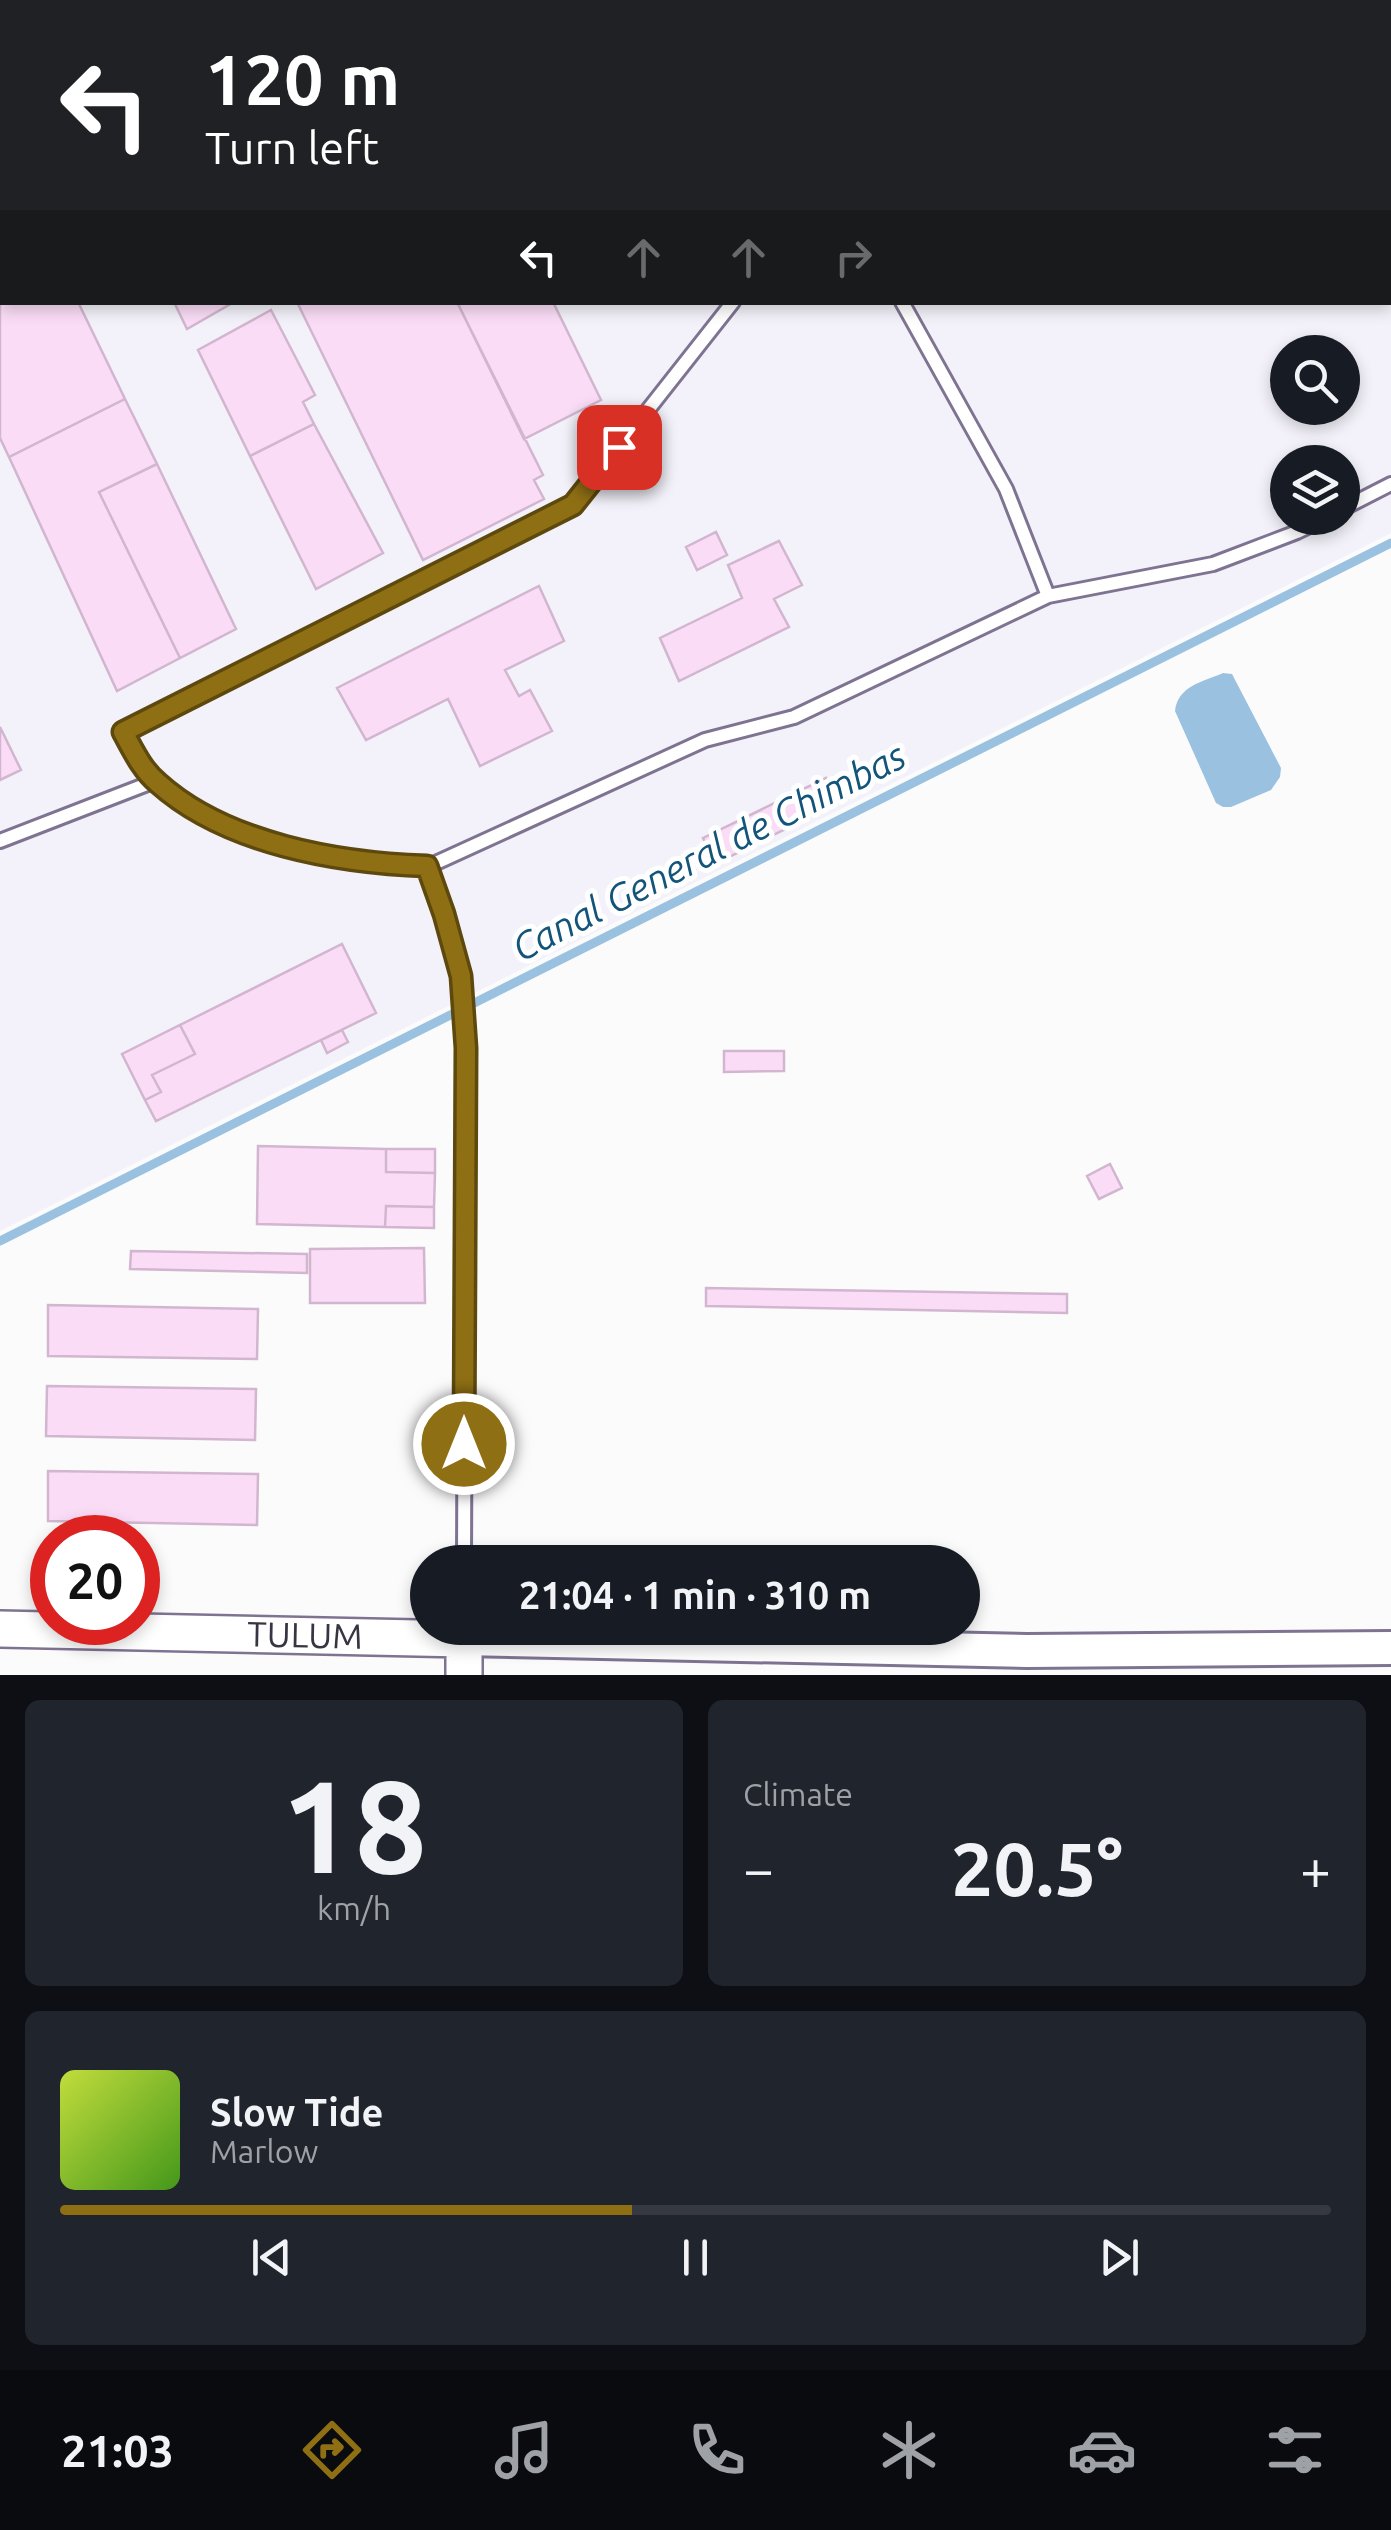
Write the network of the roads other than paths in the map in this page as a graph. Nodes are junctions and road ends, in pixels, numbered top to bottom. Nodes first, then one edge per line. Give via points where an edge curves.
1 (730, 305) edge
2 (904, 305) edge
3 (1391, 484) edge
4 (1360, 500) edge
5 (1289, 535) edge
6 (1048, 596) junction
7 (155, 782) junction
8 (0, 841) edge
9 (427, 866) junction
10 (464, 1545) edge
11 (0, 1629) edge
12 (410, 1633) edge
13 (464, 1645) edge
14 (840, 1645) edge
15 (1391, 1648) edge
16 (464, 1675) edge

1 - 7 lane via 573,505 123,732
2 - 6 lane via 1006,490
3 - 4 lane
5 - 6 lane via 1213,564
6 - 9 lane via 794,717 705,740
7 - 8 lane
7 - 9 lane via 199,814 258,838 342,859
9 - 10 lane via 461,976 466,1048
11 - 12 main road, TULUM
13 - 16 main road
14 - 15 street, TULUM

